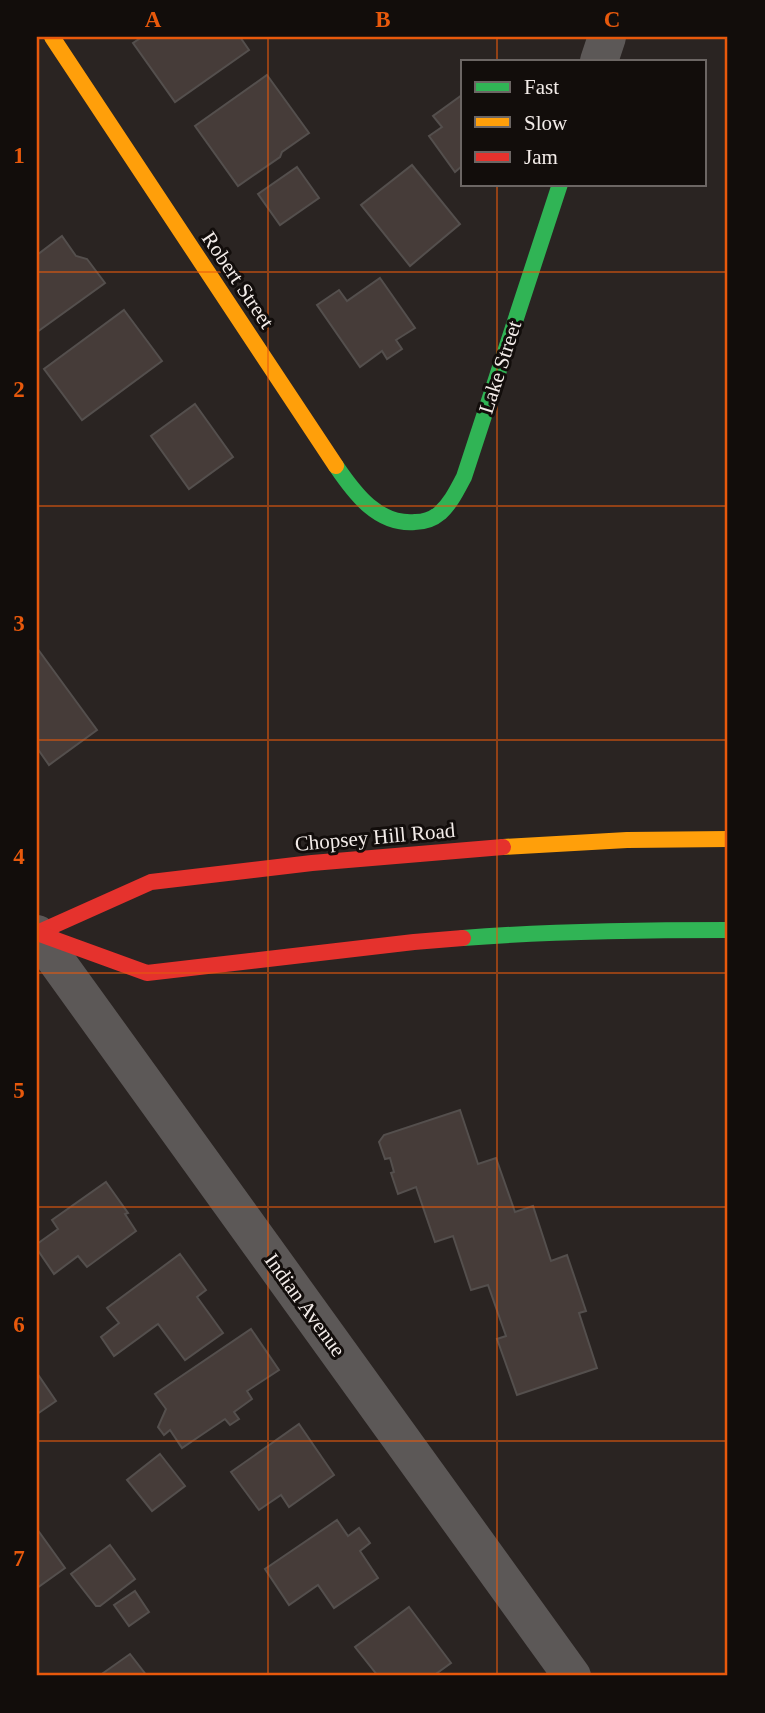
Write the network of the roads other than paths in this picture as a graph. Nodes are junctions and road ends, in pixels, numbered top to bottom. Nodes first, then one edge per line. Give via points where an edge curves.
1 (51, 37) edge
2 (607, 37) edge
3 (599, 60) edge
4 (559, 186) edge
5 (409, 524) joint
6 (728, 839) edge
7 (728, 930) edge
8 (37, 933) edge
9 (572, 1676) edge

1 - 5 main road, Robert Street via 342,475 371,508 390,521
2 - 3 street
4 - 5 main road, Lake Street via 464,477 443,511 427,521
6 - 8 main road, Chopsey Hill Road via 486,848 151,882
7 - 8 main road via 499,935 147,973
8 - 9 street, Indian Avenue

